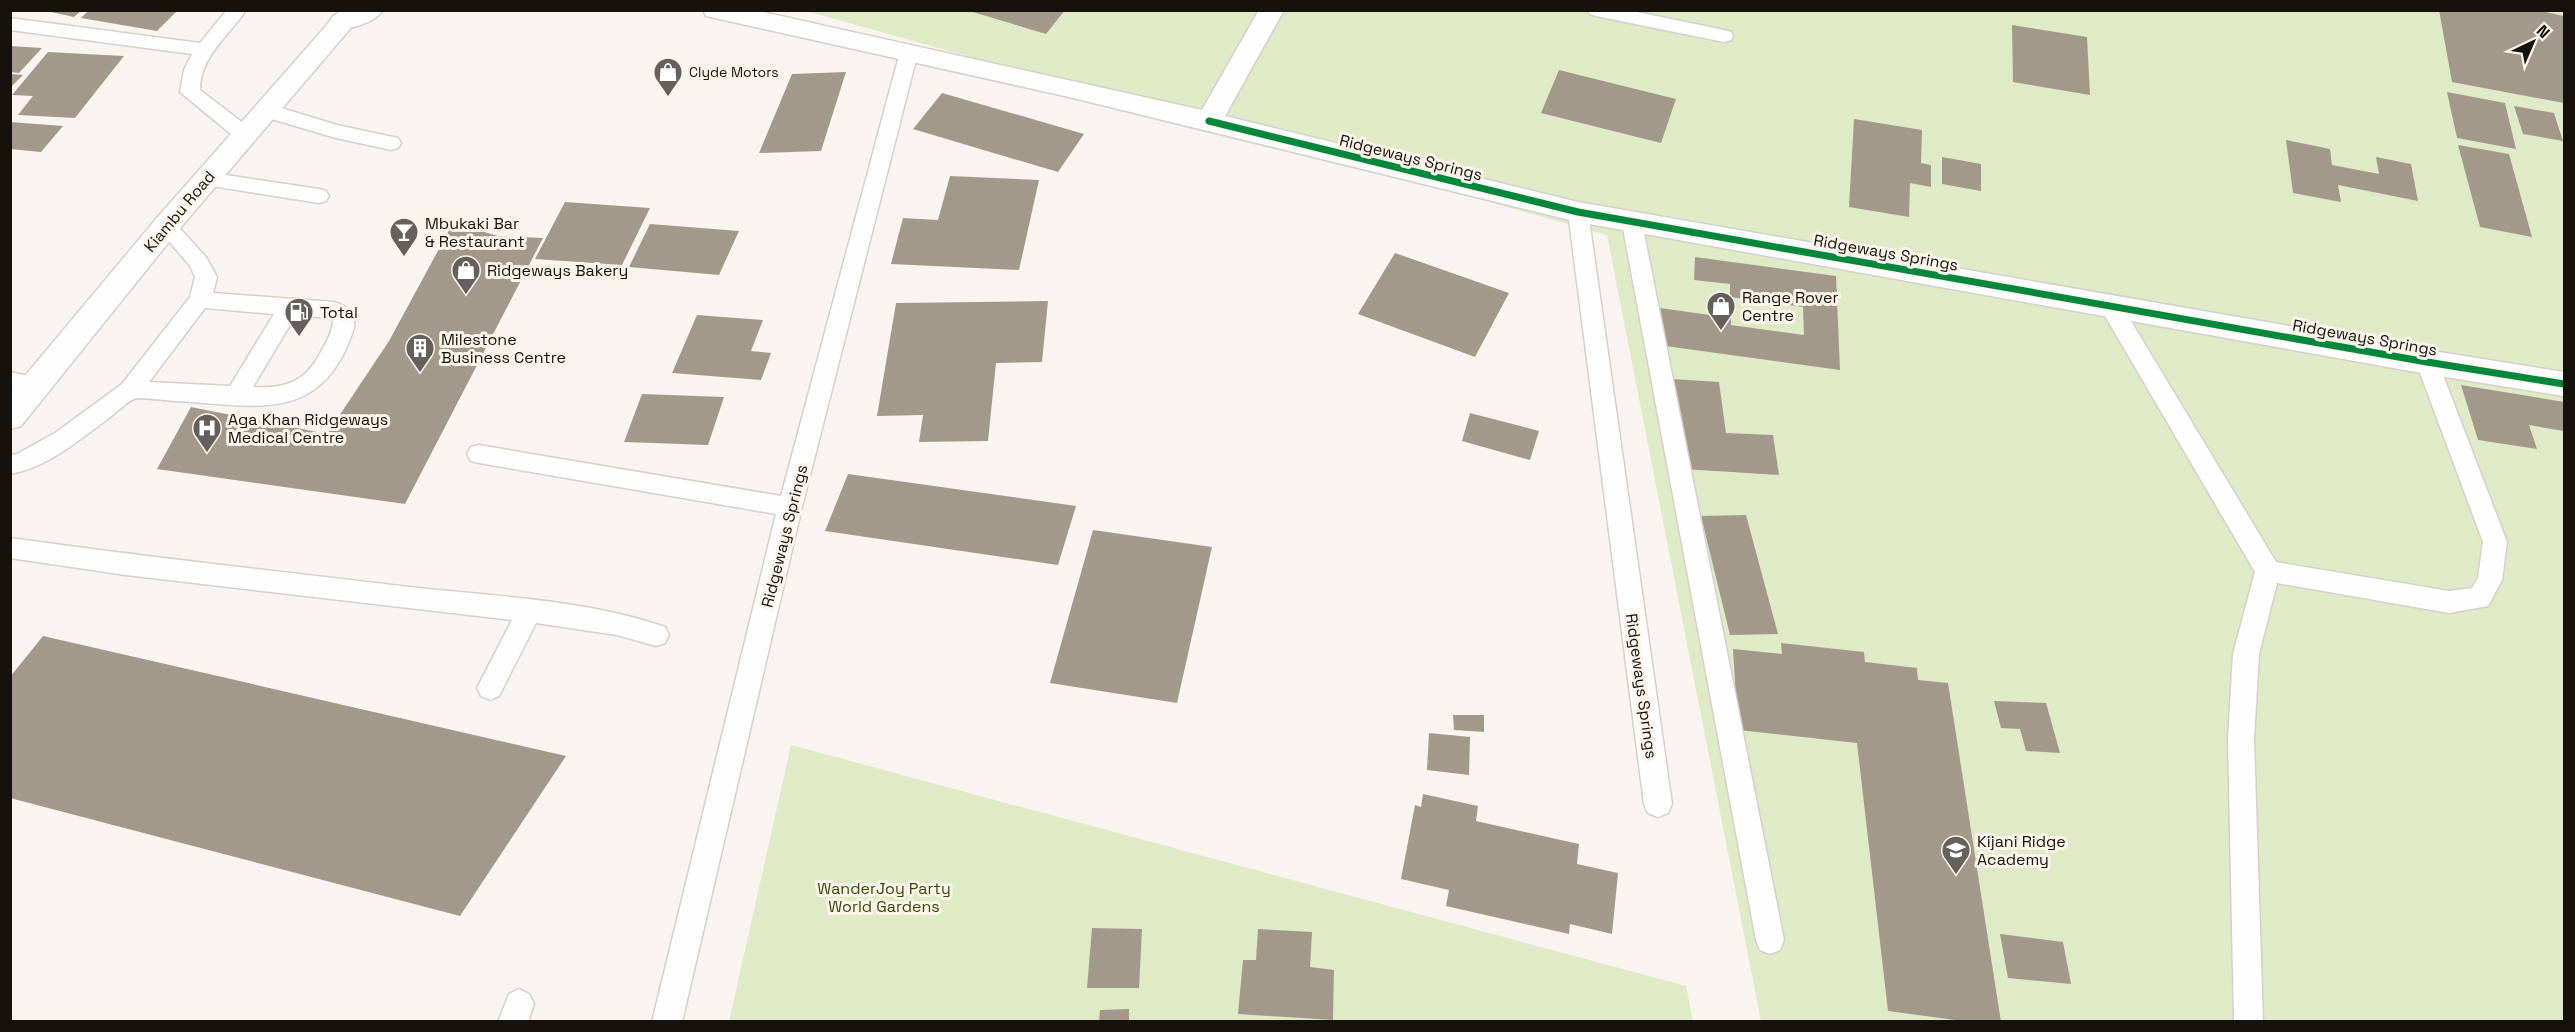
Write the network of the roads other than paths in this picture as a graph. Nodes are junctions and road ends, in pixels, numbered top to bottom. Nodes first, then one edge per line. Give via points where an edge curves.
1 (237, 10) edge
2 (370, 10) edge
3 (716, 10) edge
4 (1272, 10) edge
5 (1596, 10) edge
6 (348, 16) edge
7 (10, 24) edge
8 (1724, 36) dead end
9 (204, 50) junction
10 (909, 52) junction
11 (264, 110) junction
12 (1209, 121) junction
13 (244, 134) junction
14 (391, 143) dead end
15 (206, 178) junction
16 (319, 196) dead end
17 (1578, 212) junction
18 (1632, 222) junction
19 (166, 226) junction
20 (200, 300) junction
21 (2109, 304) junction
22 (290, 306) junction
23 (2427, 362) junction
24 (23, 383) edge
25 (2565, 384) edge
26 (130, 390) junction
27 (236, 396) junction
28 (10, 417) edge
29 (479, 453) dead end
30 (10, 465) edge
31 (790, 507) junction
32 (10, 548) edge
33 (2268, 571) junction
34 (529, 611) junction
35 (656, 635) dead end
36 (490, 688) dead end
37 (1658, 804) dead end
38 (1770, 940) dead end
39 (2249, 1019) dead end
40 (667, 1022) edge

1 - 9 lane
2 - 6 main road
3 - 10 main road, Ridgeways Springs
4 - 12 main road
5 - 8 lane
6 - 11 main road, Kiambu Road
7 - 9 lane
9 - 13 lane via 189,84 190,92
10 - 12 main road, Ridgeways Springs
10 - 31 lane, Ridgeways Springs
11 - 13 main road, Kiambu Road
11 - 14 lane
12 - 17 main road, Ridgeways Springs
13 - 15 main road, Kiambu Road
15 - 16 lane
15 - 19 main road, Kiambu Road
17 - 18 main road, Ridgeways Springs
17 - 37 lane, Ridgeways Springs
18 - 21 main road, Ridgeways Springs
18 - 38 lane
19 - 20 lane via 200,262 206,277
19 - 24 main road, Kiambu Road
20 - 22 lane
20 - 26 lane
21 - 23 main road, Ridgeways Springs
21 - 33 lane
22 - 27 lane
22 - 27 lane via 334,310 344,318 345,327 321,374 293,393
23 - 25 main road, Ridgeways Springs
23 - 33 lane via 2495,542 2490,580 2479,598 2449,603
24 - 28 main road, Kiambu Road
26 - 27 lane
26 - 30 lane via 63,440
29 - 31 lane
31 - 40 lane, Ridgeways Springs
32 - 34 lane
33 - 39 lane via 2246,654 2241,739
34 - 35 lane via 617,624
34 - 36 lane

